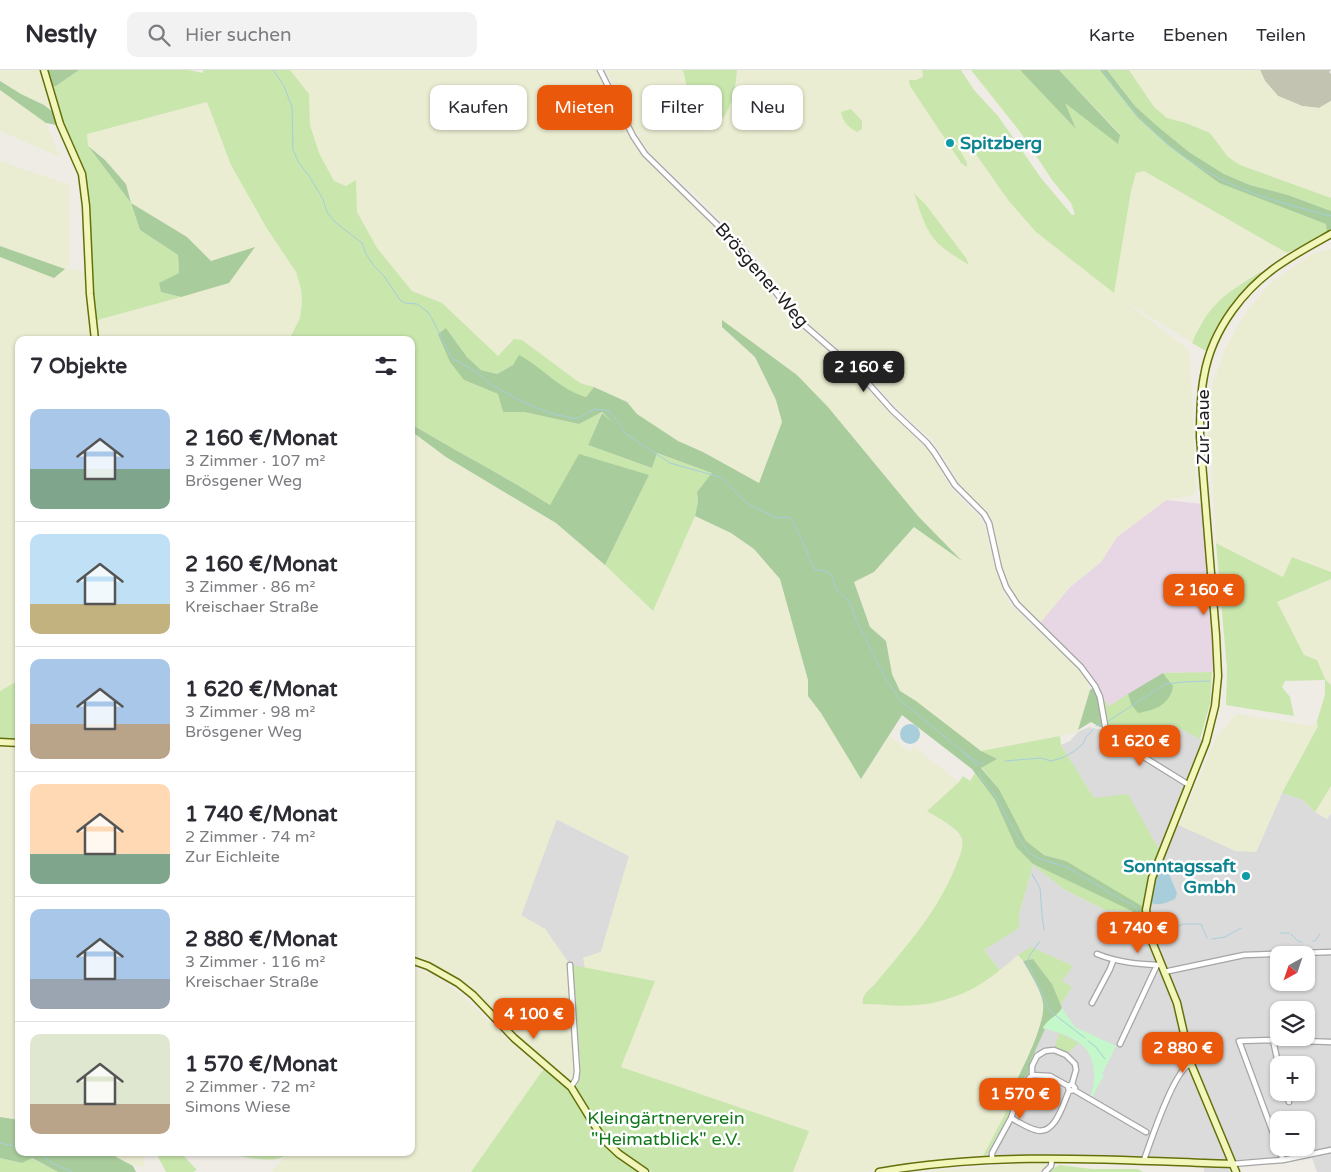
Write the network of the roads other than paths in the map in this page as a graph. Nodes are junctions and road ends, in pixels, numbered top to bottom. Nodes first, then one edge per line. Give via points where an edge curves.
1 (44, 70) edge
2 (600, 70) edge
3 (1331, 234) edge
4 (95, 336) edge
5 (0, 742) edge
6 (15, 743) edge
7 (1189, 785) junction
8 (1331, 952) edge
9 (1097, 954) dead end
10 (1112, 960) junction
11 (415, 961) edge
12 (570, 965) dead end
13 (1161, 967) junction
14 (1092, 1003) dead end
15 (1270, 1040) edge
16 (1315, 1041) edge
17 (1331, 1042) edge
18 (1120, 1044) dead end
19 (1191, 1064) junction
20 (1032, 1075) junction
21 (571, 1087) junction
22 (1071, 1088) junction
23 (1011, 1118) junction
24 (1146, 1132) dead end
25 (1331, 1150) edge
26 (992, 1159) junction
27 (1052, 1159) junction
28 (1144, 1160) junction
29 (1283, 1160) junction
30 (1232, 1164) junction
31 (645, 1172) edge
32 (879, 1172) edge
33 (1045, 1172) edge
34 (1236, 1172) edge

1 - 4 main road via 60,124 82,174
2 - 7 street, Brösgener Weg via 645,154 746,253 798,319 858,372 927,443 955,484 984,514 1006,587 1016,604 1081,667 1095,686 1110,736
3 - 7 main road, Zur Laue via 1283,262 1251,288 1230,313 1209,355 1200,408 1200,437 1218,676 1212,722
5 - 6 main road
7 - 13 main road, Zur Laue via 1152,878 1146,910 1150,939
8 - 13 street via 1244,955
9 - 10 street
10 - 13 street
10 - 14 street
11 - 21 main road via 458,983 473,995 514,1038
12 - 21 street via 577,1071
13 - 18 street
13 - 19 main road, Zur Laue via 1177,1003
15 - 29 street via 1239,1041
16 - 17 street
19 - 28 street via 1184,1066 1165,1102
19 - 30 main road, Zur Laue
20 - 22 street via 1050,1076
20 - 22 street via 1037,1056 1054,1050 1075,1064
20 - 23 street via 1023,1085
21 - 31 main road via 603,1139
22 - 23 street via 1053,1125 1044,1131
22 - 24 street
23 - 26 street via 992,1153
25 - 29 street
26 - 27 main road
26 - 32 main road
27 - 28 main road
27 - 33 street
28 - 30 main road
29 - 30 street
30 - 34 main road, Zur Laue

